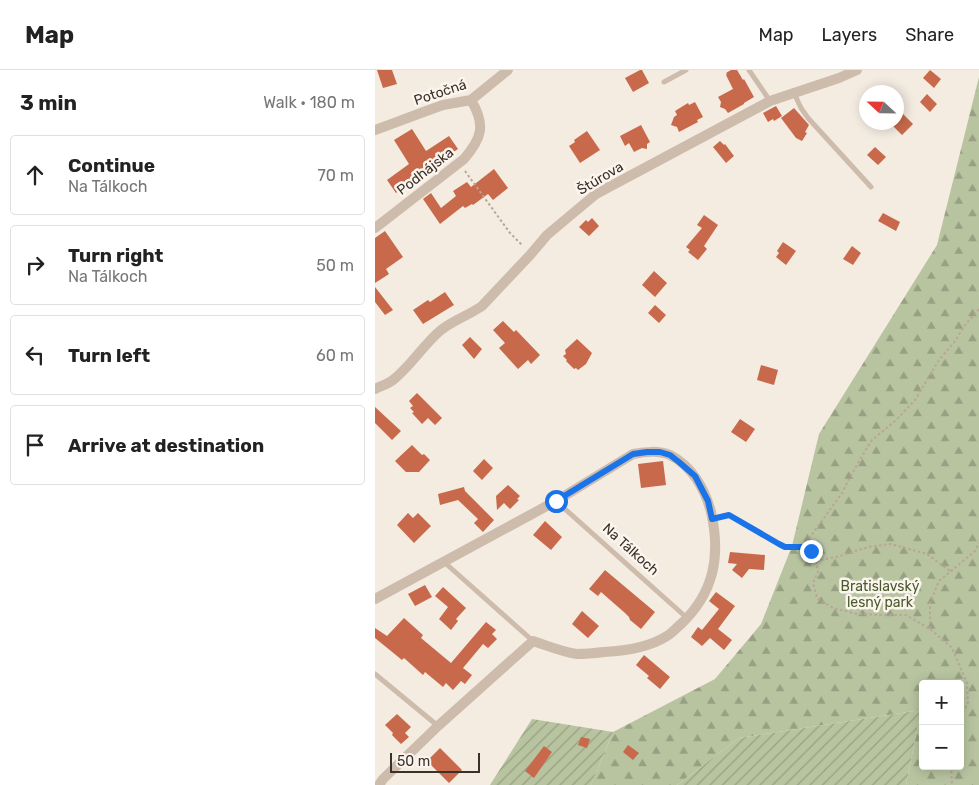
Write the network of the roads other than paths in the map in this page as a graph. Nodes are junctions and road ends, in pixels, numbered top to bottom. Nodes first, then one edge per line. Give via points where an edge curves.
1 (507, 70) edge
2 (686, 70) edge
3 (749, 70) edge
4 (856, 70) edge
5 (664, 82) dead end
6 (794, 93) junction
7 (471, 100) junction
8 (770, 101) junction
9 (375, 130) edge
10 (871, 187) dead end
11 (375, 228) edge
12 (375, 389) edge
13 (556, 501) junction
14 (444, 561) junction
15 (375, 600) edge
16 (687, 618) junction
17 (533, 641) junction
18 (375, 674) edge
19 (438, 726) junction
20 (379, 785) edge

1 - 7 street, Potočná
2 - 5 lane
3 - 8 lane
4 - 6 street, Štúrova
6 - 8 street, Štúrova
6 - 10 lane via 807,118
7 - 9 street, Potočná via 443,105
7 - 11 street, Podhájska via 481,125 472,150
8 - 12 street, Štúrova via 596,194 547,234 481,306 441,330 391,382
13 - 14 street
13 - 16 lane, Na Tálkoch
13 - 16 street via 633,454 660,452 670,455 695,476 708,501 715,538 715,559 710,582
14 - 15 street
14 - 17 lane
16 - 17 street via 667,636 623,651 578,654
17 - 19 street
18 - 19 lane
19 - 20 street

